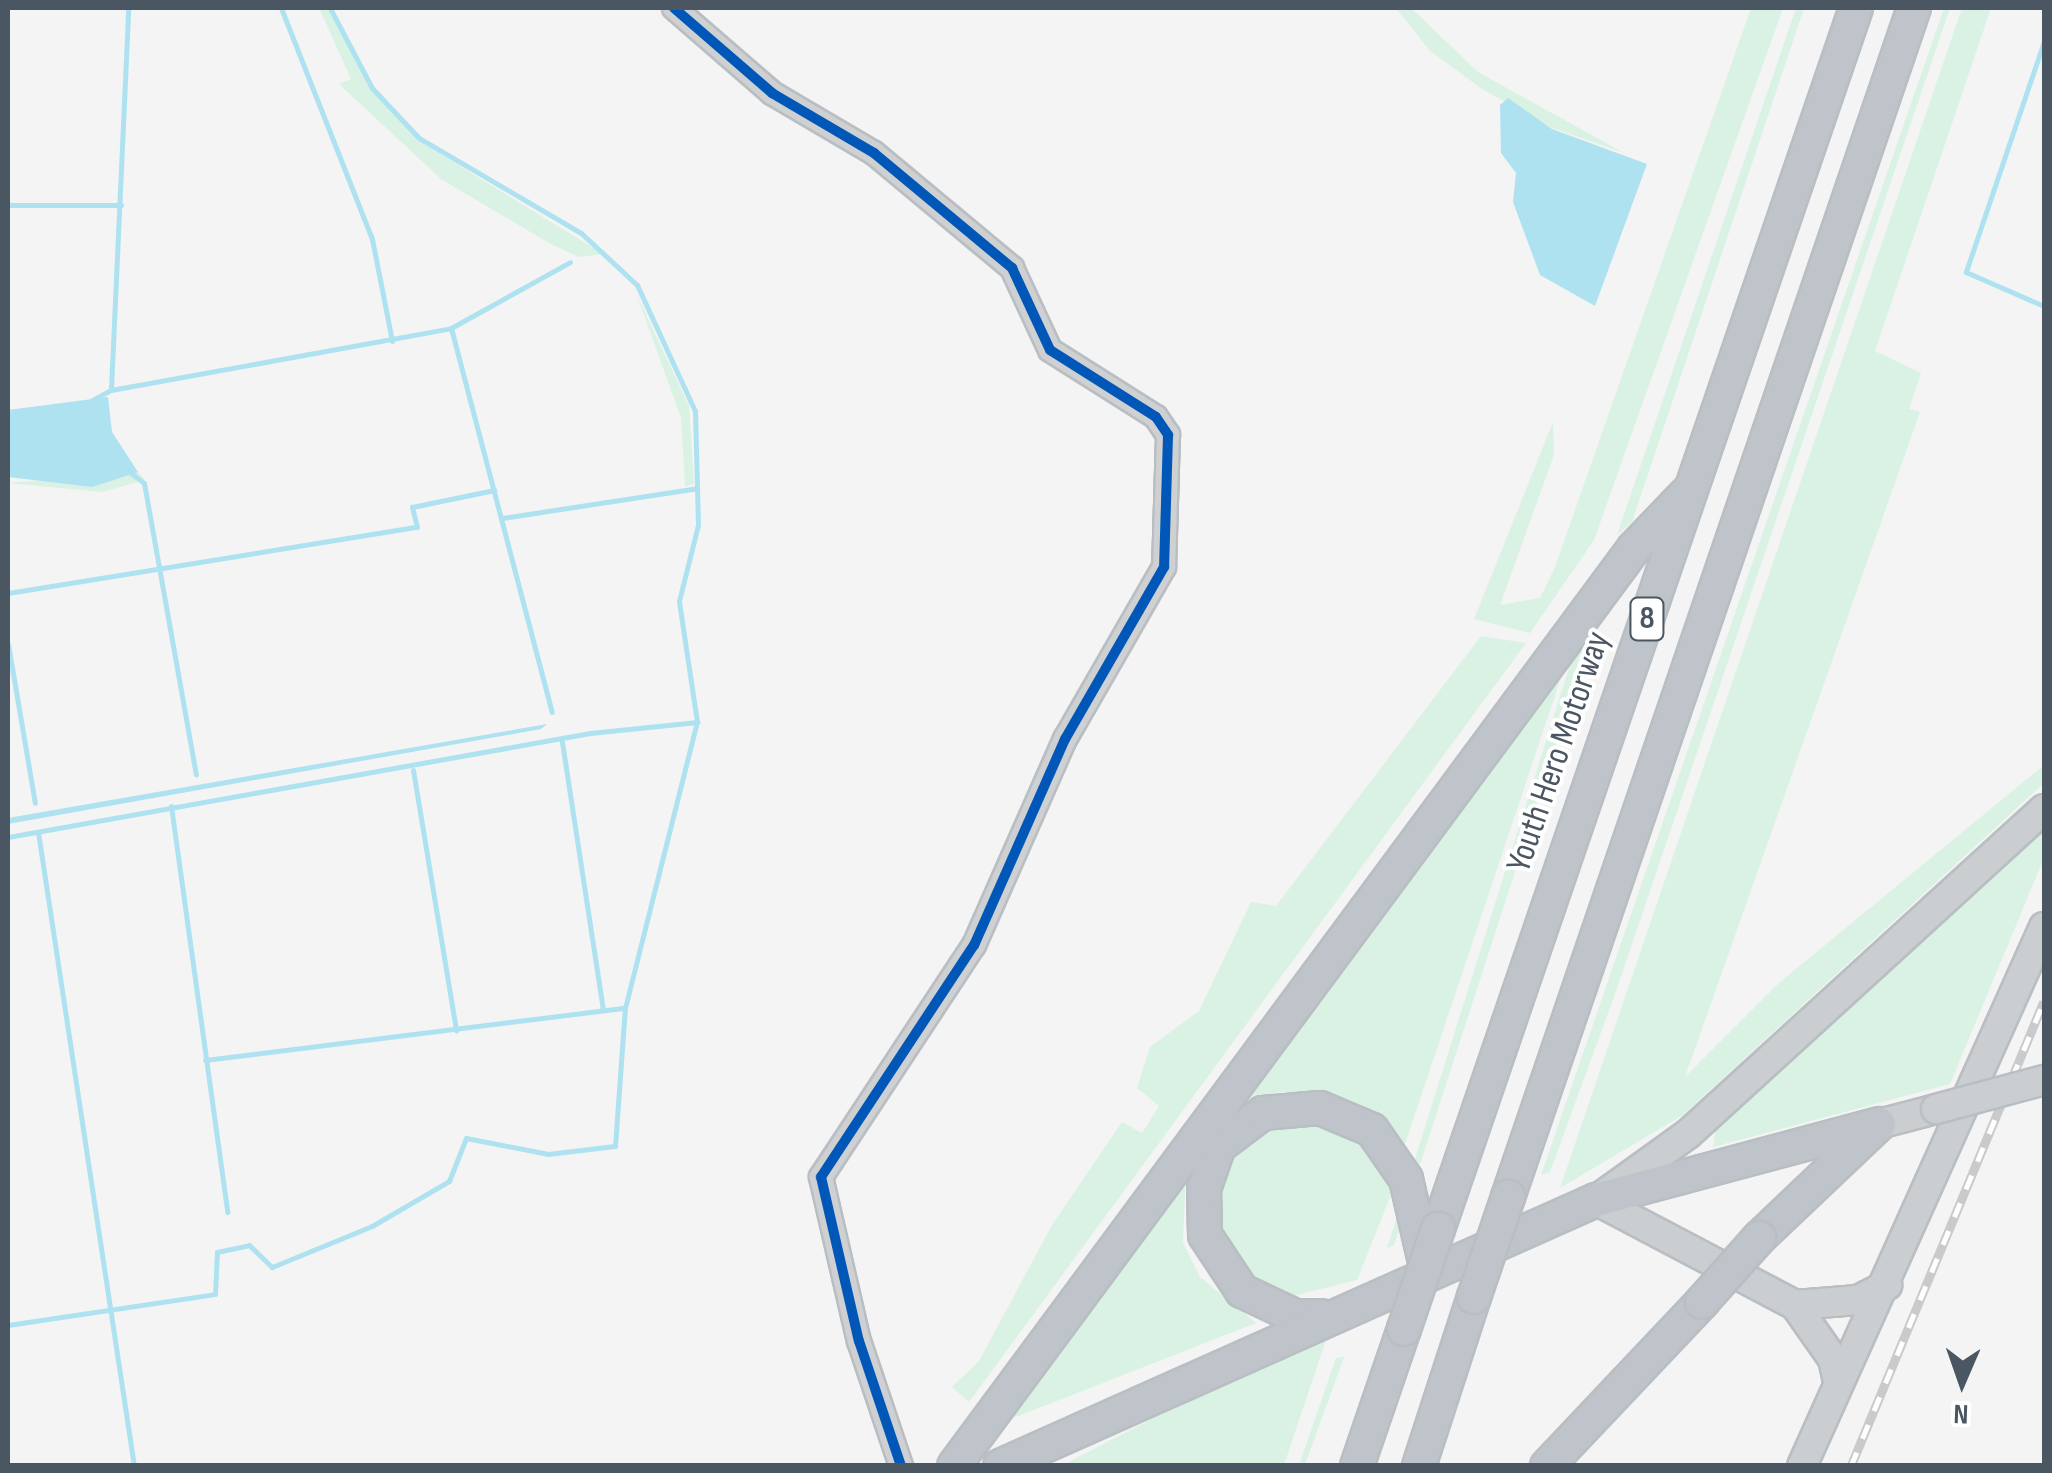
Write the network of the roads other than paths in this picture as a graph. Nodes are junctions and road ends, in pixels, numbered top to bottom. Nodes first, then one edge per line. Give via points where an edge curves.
1 (674, 8) edge
2 (1856, 8) edge
3 (1914, 8) edge
4 (1692, 488) junction
5 (2044, 809) edge
6 (2044, 926) edge
7 (2044, 1080) edge
8 (1879, 1124) junction
9 (1596, 1200) junction
10 (1428, 1244) junction
11 (1887, 1286) junction
12 (1794, 1305) junction
13 (1325, 1316) junction
14 (1838, 1381) junction
15 (900, 1466) edge
16 (954, 1466) edge
17 (1000, 1466) edge
18 (1358, 1466) edge
19 (1419, 1466) edge
20 (1547, 1466) edge
21 (1802, 1466) edge

1 - 15 street via 772,93 874,153 1012,268 1050,350 1156,417 1168,435 1164,566 1065,739 974,945 821,1177 859,1341
2 - 4 highway, Youth Hero Motorway / 8
3 - 19 highway, 8, bridge
4 - 10 highway, Youth Hero Motorway / 8
4 - 16 highway via 1634,548
5 - 9 main road via 1688,1134
6 - 11 main road
7 - 8 main road, bridge
8 - 9 highway
8 - 20 highway, bridge via 1759,1238
9 - 12 main road
9 - 13 highway
10 - 13 highway via 1394,1154 1347,1115 1292,1107 1236,1128 1204,1189 1214,1257 1269,1308
10 - 18 highway, Youth Hero Motorway / 8, bridge
11 - 12 main road via 1858,1300
11 - 14 main road
12 - 14 main road via 1834,1359
13 - 17 highway
14 - 21 main road

